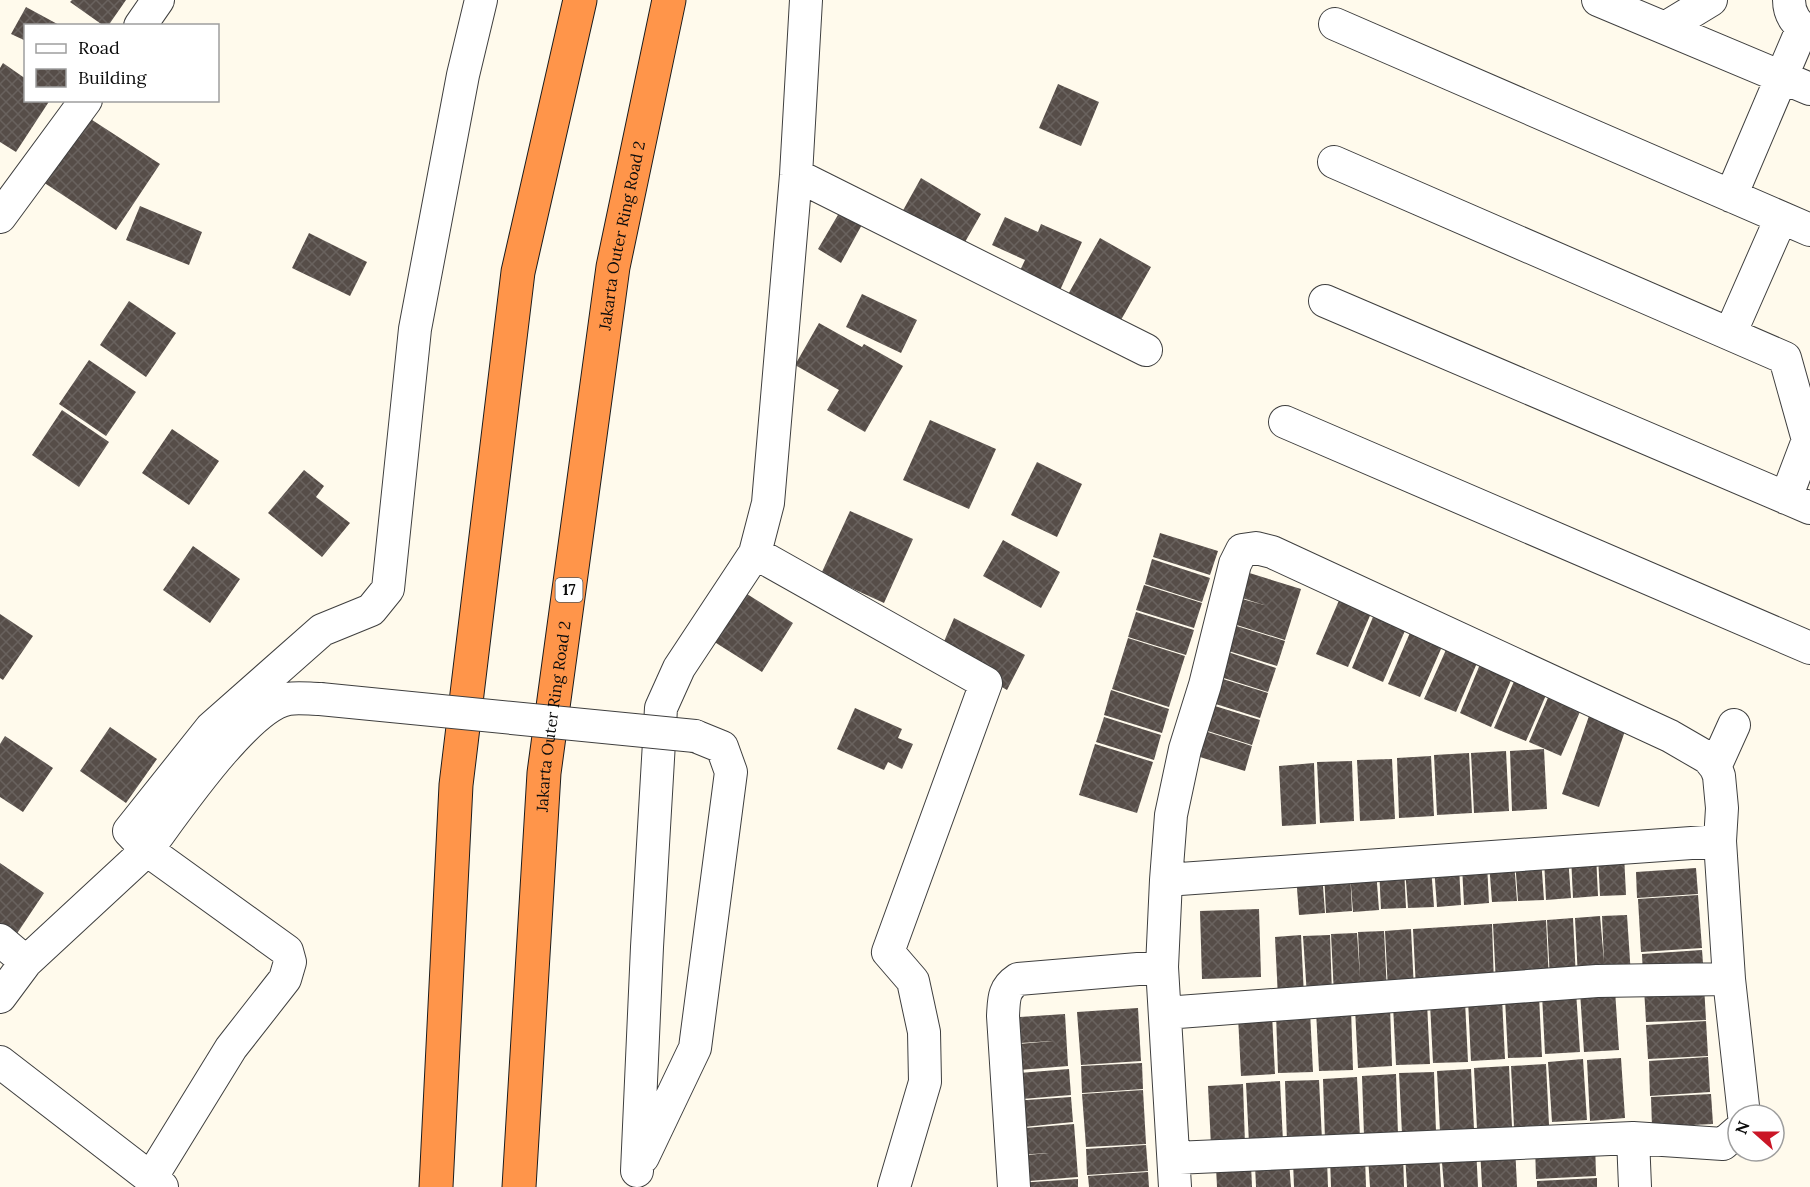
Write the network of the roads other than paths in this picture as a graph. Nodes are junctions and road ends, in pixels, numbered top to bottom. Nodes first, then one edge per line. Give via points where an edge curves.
1 (158, 0) edge
2 (481, 0) edge
3 (580, 0) edge
4 (669, 0) edge
5 (806, 0) edge
6 (1598, 0) edge
7 (1711, 0) edge
8 (1789, 0) edge
9 (1651, 17) edge
10 (141, 24) edge
11 (1335, 24) dead end
12 (1806, 30) edge
13 (1796, 83) edge
14 (85, 102) edge
15 (1334, 162) dead end
16 (796, 175) junction
17 (1731, 196) junction
18 (0, 217) edge
19 (1781, 218) junction
20 (1810, 230) edge
21 (1324, 301) dead end
22 (1730, 334) junction
23 (1146, 350) dead end
24 (1285, 422) dead end
25 (1798, 503) edge
26 (755, 553) junction
27 (1808, 642) edge
28 (1734, 724) dead end
29 (1715, 767) junction
30 (1720, 841) junction
31 (147, 850) junction
32 (1166, 880) junction
33 (0, 940) edge
34 (26, 963) junction
35 (1162, 967) junction
36 (1729, 979) junction
37 (0, 997) edge
38 (1165, 1013) junction
39 (0, 1062) edge
40 (1743, 1103) edge
41 (1633, 1138) junction
42 (1726, 1141) edge
43 (1175, 1173) edge
44 (636, 1179) edge
45 (157, 1182) edge
46 (436, 1187) edge
47 (519, 1187) edge
48 (894, 1187) edge
49 (1014, 1187) edge
50 (1635, 1187) edge

1 - 10 street
2 - 31 street via 415,329 387,589 371,610 322,630 211,728 129,831
3 - 46 highway via 518,272 456,785
4 - 47 highway, Jakarta Outer Ring Road 2 / 17 via 613,267 546,761
5 - 16 street
6 - 9 street
7 - 9 street
8 - 12 street via 1789,11
9 - 13 street
11 - 17 street
12 - 13 street
13 - 17 street
14 - 18 street
15 - 22 street
16 - 23 street
16 - 26 street via 768,503
17 - 19 street
19 - 20 street
19 - 22 street
21 - 25 street
22 - 25 street via 1785,358 1808,440
24 - 27 street
26 - 44 street via 679,668 661,708
26 - 48 street via 986,683 888,952 913,981 924,1032 925,1082
28 - 29 street
29 - 30 street via 1722,808
29 - 32 street via 1698,751 1670,736 1272,552 1242,550 1230,580 1185,749 1172,815
30 - 32 street
30 - 36 street
31 - 34 street
31 - 44 street, bridge via 227,745 266,708 288,699 695,736 722,747 731,772 695,1048
31 - 45 street via 287,951 290,962 285,980 231,1048
32 - 35 street
33 - 34 street
34 - 37 street
35 - 38 street
35 - 49 street via 1018,979 1009,985 1003,1016
36 - 38 street via 1597,981
36 - 40 street
38 - 43 street
39 - 45 street
41 - 42 street
41 - 43 street
41 - 50 street

